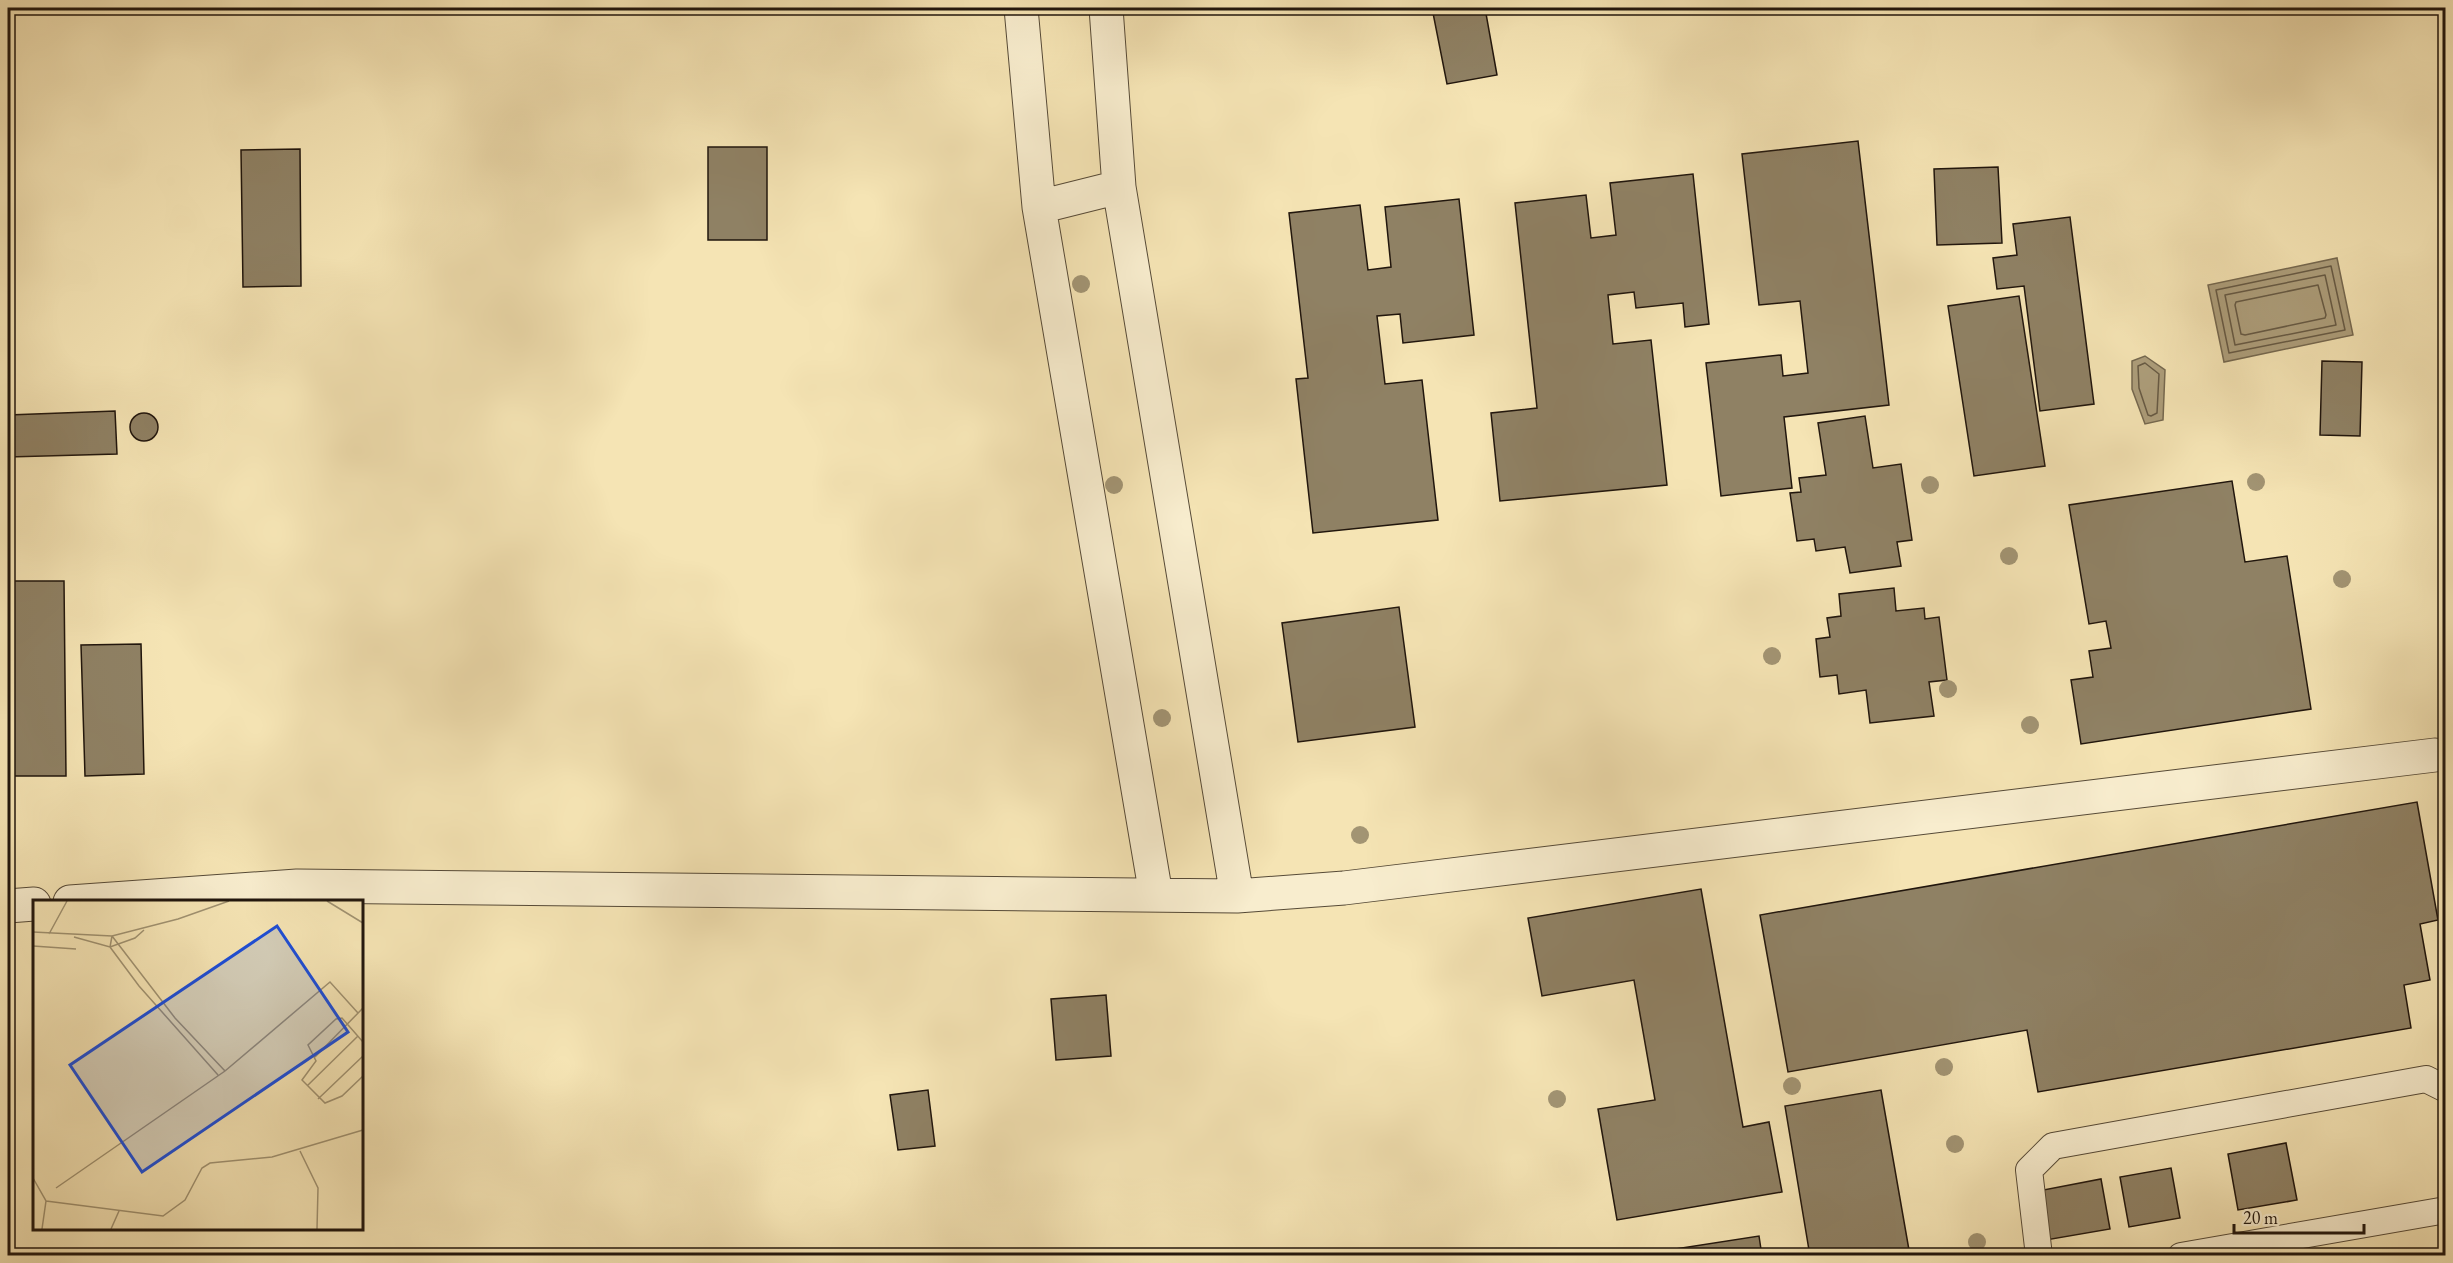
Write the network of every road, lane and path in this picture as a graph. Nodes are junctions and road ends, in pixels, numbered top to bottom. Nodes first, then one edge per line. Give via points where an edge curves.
1 (1021, 8) edge
2 (1106, 8) edge
3 (1119, 188) junction
4 (1039, 207) junction
5 (2440, 754) edge
6 (1156, 895) junction
7 (1238, 896) junction
8 (98, 900) edge
9 (33, 904) edge
10 (8, 906) edge
11 (2445, 1089) edge
12 (2445, 1210) edge
13 (2039, 1256) edge
14 (2181, 1256) edge

1 - 4 street
2 - 3 street
3 - 4 street
3 - 7 street
4 - 6 street
5 - 7 street via 1356,887
6 - 7 street
6 - 8 street via 297,886
9 - 10 street
11 - 13 lane via 2426,1079 2053,1146 2029,1170
12 - 14 lane

